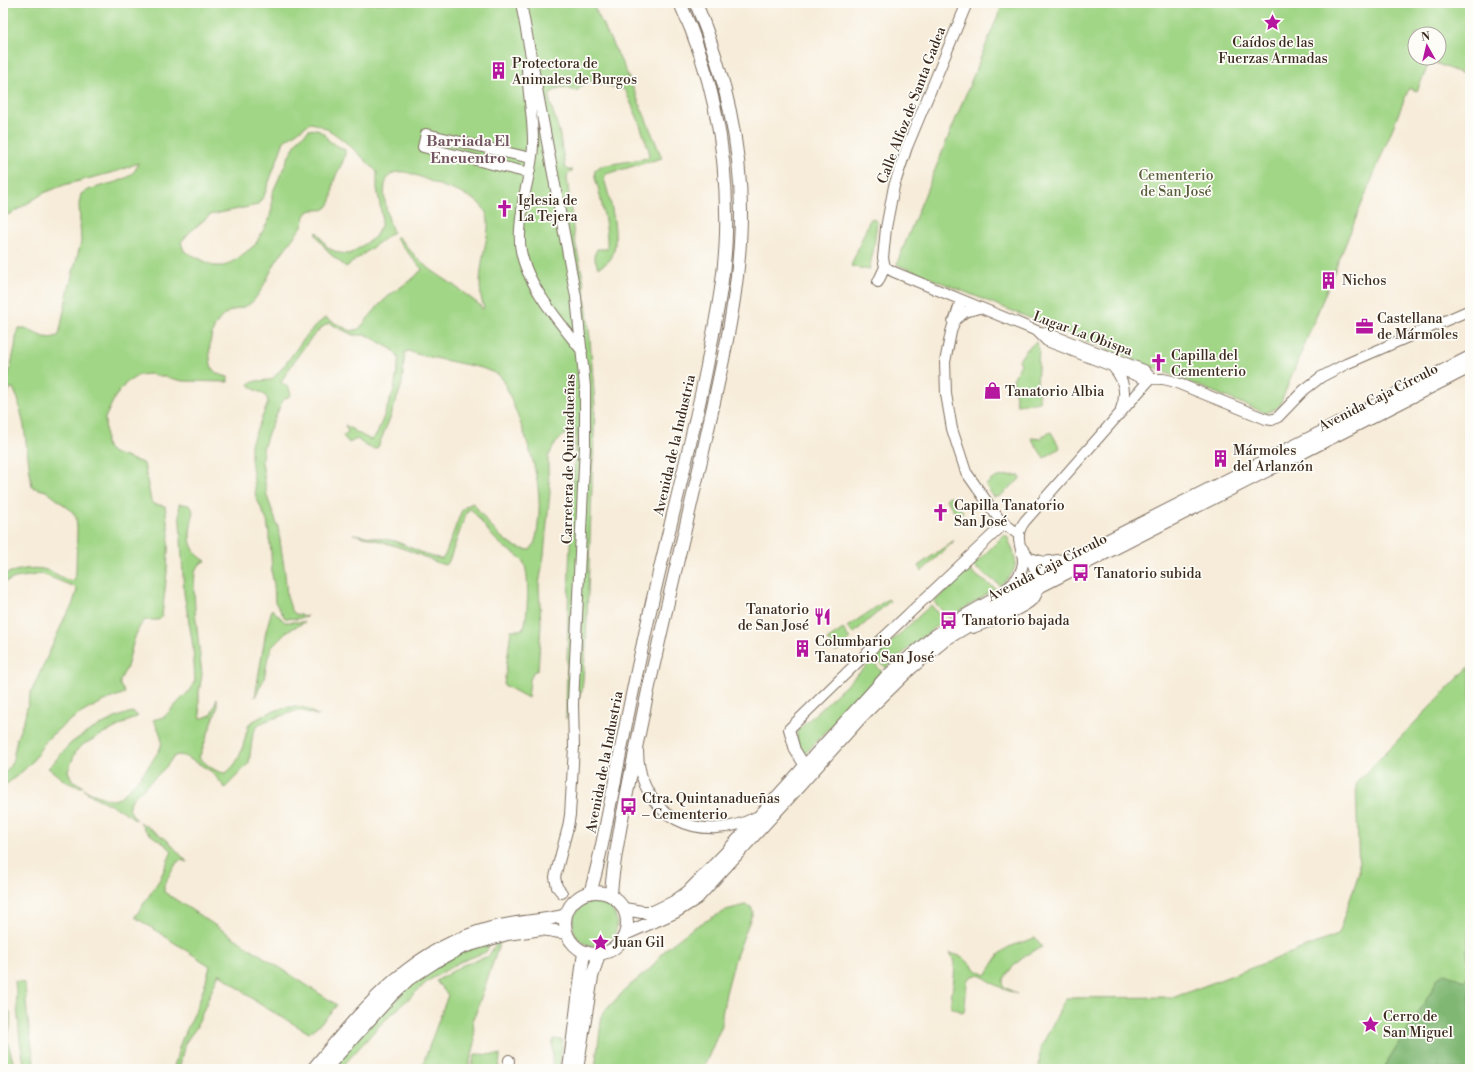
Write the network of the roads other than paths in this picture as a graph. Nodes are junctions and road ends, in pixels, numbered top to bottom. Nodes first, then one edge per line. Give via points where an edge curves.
1 (521, 3) edge
2 (680, 3) edge
3 (696, 3) edge
4 (967, 3) edge
5 (529, 44) junction
6 (531, 158) junction
7 (529, 173) junction
8 (885, 267) junction
9 (878, 282) dead end
10 (961, 300) junction
11 (979, 308) junction
12 (1470, 310) edge
13 (953, 322) junction
14 (1037, 331) junction
15 (582, 351) junction
16 (1470, 357) edge
17 (1113, 367) junction
18 (1470, 367) edge
19 (1150, 378) junction
20 (1119, 412) junction
21 (1004, 524) junction
22 (1019, 540) junction
23 (1077, 556) junction
24 (1027, 559) junction
25 (1040, 583) junction
26 (977, 609) junction
27 (650, 680) junction
28 (805, 766) junction
29 (760, 816) junction
30 (562, 893) dead end
31 (590, 893) junction
32 (611, 896) junction
33 (624, 909) junction
34 (566, 914) junction
35 (566, 933) junction
36 (625, 934) junction
37 (584, 952) junction
38 (599, 954) junction
39 (313, 1069) edge
40 (325, 1069) edge
41 (568, 1069) edge
42 (577, 1069) edge

1 - 5 street, Carretera de Quintadueñas
2 - 31 main road, Avenida de la Industria via 701,57 717,119 726,196 724,269 701,394 648,619 598,869
3 - 27 main road, Avenida de la Industria via 714,51 731,116 740,185 740,239 735,290 720,371
4 - 8 street, Calle Alfoz de Santa Gadea via 907,147 894,186 886,228 883,258
5 - 6 street via 527,61 533,140
5 - 15 street, Carretera de Quintadueñas via 576,296
6 - 7 street
6 - 7 street via 426,134 423,147
7 - 15 street via 520,234 520,250 525,268 538,291
8 - 9 street
8 - 10 street, Lugar La Obispa
10 - 11 street, Lugar La Obispa
10 - 13 street
11 - 13 street via 965,312
11 - 14 street, Lugar La Obispa
12 - 19 street, Lugar La Obispa via 1321,377 1272,420 1172,381
13 - 21 street via 946,357 945,379 952,429 966,472
14 - 17 street via 1047,341
14 - 19 street, Lugar La Obispa via 1144,370
15 - 30 street, Carretera de Quintadueñas via 585,444 573,704 574,747 568,827 555,877 557,887
16 - 23 main road, Avenida Caja Círculo
17 - 19 street
17 - 20 street via 1121,378 1124,390
18 - 25 main road, Avenida Caja Círculo
19 - 20 street
20 - 22 street via 1030,514 1020,528
21 - 22 street
21 - 28 street via 789,729 795,750
22 - 24 street
23 - 24 street via 1046,563
23 - 25 main road, Avenida Caja Círculo
24 - 25 street via 1031,573
24 - 26 street via 1009,588
25 - 26 main road, Avenida Caja Círculo
25 - 36 main road, Avenida Caja Círculo via 946,639 922,658 880,697 697,898 675,912
26 - 28 main road, Avenida Caja Círculo via 932,638 898,666
27 - 29 street, Avenida de la Industria via 638,744 638,758 641,777 654,802 672,817 705,828 737,826
27 - 32 main road, Avenida de la Industria via 612,871
28 - 29 main road, Avenida Caja Círculo
29 - 33 main road, Avenida Caja Círculo via 680,898 654,912
31 - 32 main road
31 - 34 main road via 575,900
32 - 33 main road
33 - 36 main road via 627,926
34 - 35 main road
34 - 39 main road via 551,919 491,928 460,938 426,956 388,986
35 - 37 main road via 573,945
35 - 40 main road via 538,929 498,936 463,947 435,962 408,980 391,996
36 - 38 main road via 618,946
37 - 38 main road
37 - 41 main road
38 - 42 main road via 592,976

